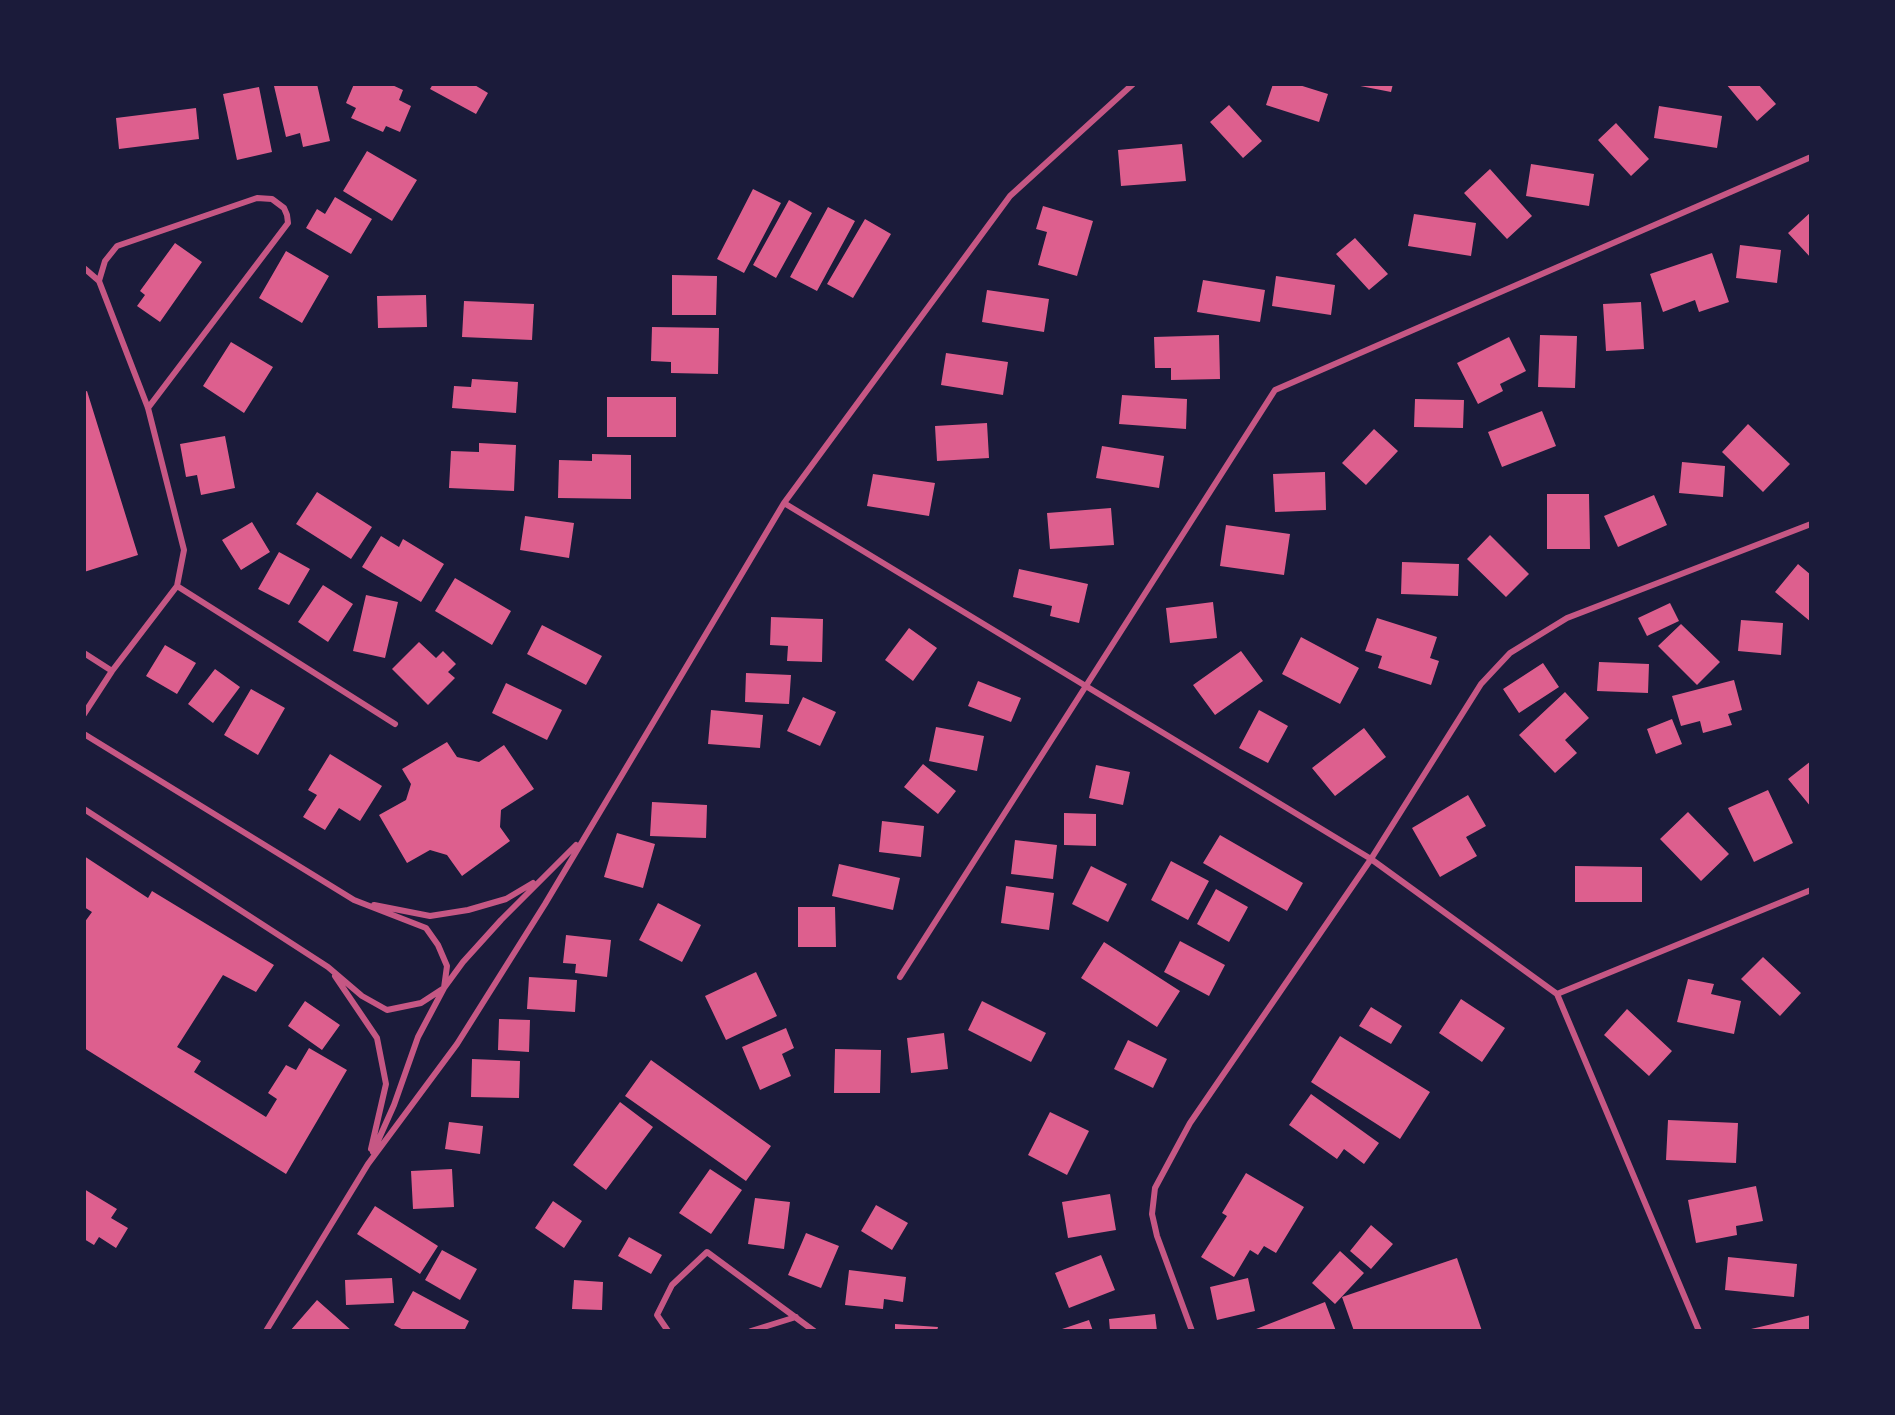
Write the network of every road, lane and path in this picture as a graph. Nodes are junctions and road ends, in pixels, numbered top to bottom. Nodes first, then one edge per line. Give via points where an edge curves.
1 (1132, 84) edge
2 (1811, 157) edge
3 (84, 268) edge
4 (99, 281) junction
5 (148, 408) junction
6 (784, 503) junction
7 (1811, 524) edge
8 (177, 586) junction
9 (84, 653) edge
10 (112, 671) junction
11 (1085, 686) junction
12 (84, 714) edge
13 (395, 724) dead end
14 (84, 734) edge
15 (84, 809) edge
16 (583, 838) junction
17 (1371, 860) junction
18 (1811, 890) edge
19 (354, 900) junction
20 (328, 966) junction
21 (900, 977) dead end
22 (444, 988) junction
23 (1557, 994) junction
24 (368, 1164) junction
25 (796, 1317) junction
26 (266, 1331) edge
27 (668, 1331) edge
28 (751, 1331) edge
29 (814, 1331) edge
30 (1192, 1331) edge
31 (1698, 1331) edge

1 - 6 street via 1010,196
2 - 11 street via 1275,390
3 - 4 street
4 - 5 street
4 - 5 street via 105,261 117,246 257,198 272,199 284,208 288,223
5 - 8 street via 184,550
6 - 11 street
6 - 16 street
7 - 17 street via 1567,618 1510,653 1481,684
8 - 10 street
8 - 13 street
9 - 10 street
10 - 12 street
11 - 17 street
11 - 21 street
14 - 19 street
15 - 20 street
16 - 19 street via 530,886 506,899 468,910 430,916
16 - 22 street via 501,920
16 - 24 street via 457,1044
17 - 23 street
17 - 30 street via 1190,1123 1155,1188 1152,1214
18 - 23 street
19 - 22 street via 426,928 447,966
20 - 22 street via 362,996 387,1010 421,1003
20 - 24 street via 377,1038 386,1084
22 - 24 street via 418,1037
23 - 31 street
24 - 26 street
25 - 27 street via 707,1252 672,1285 657,1315
25 - 28 street
25 - 29 street

